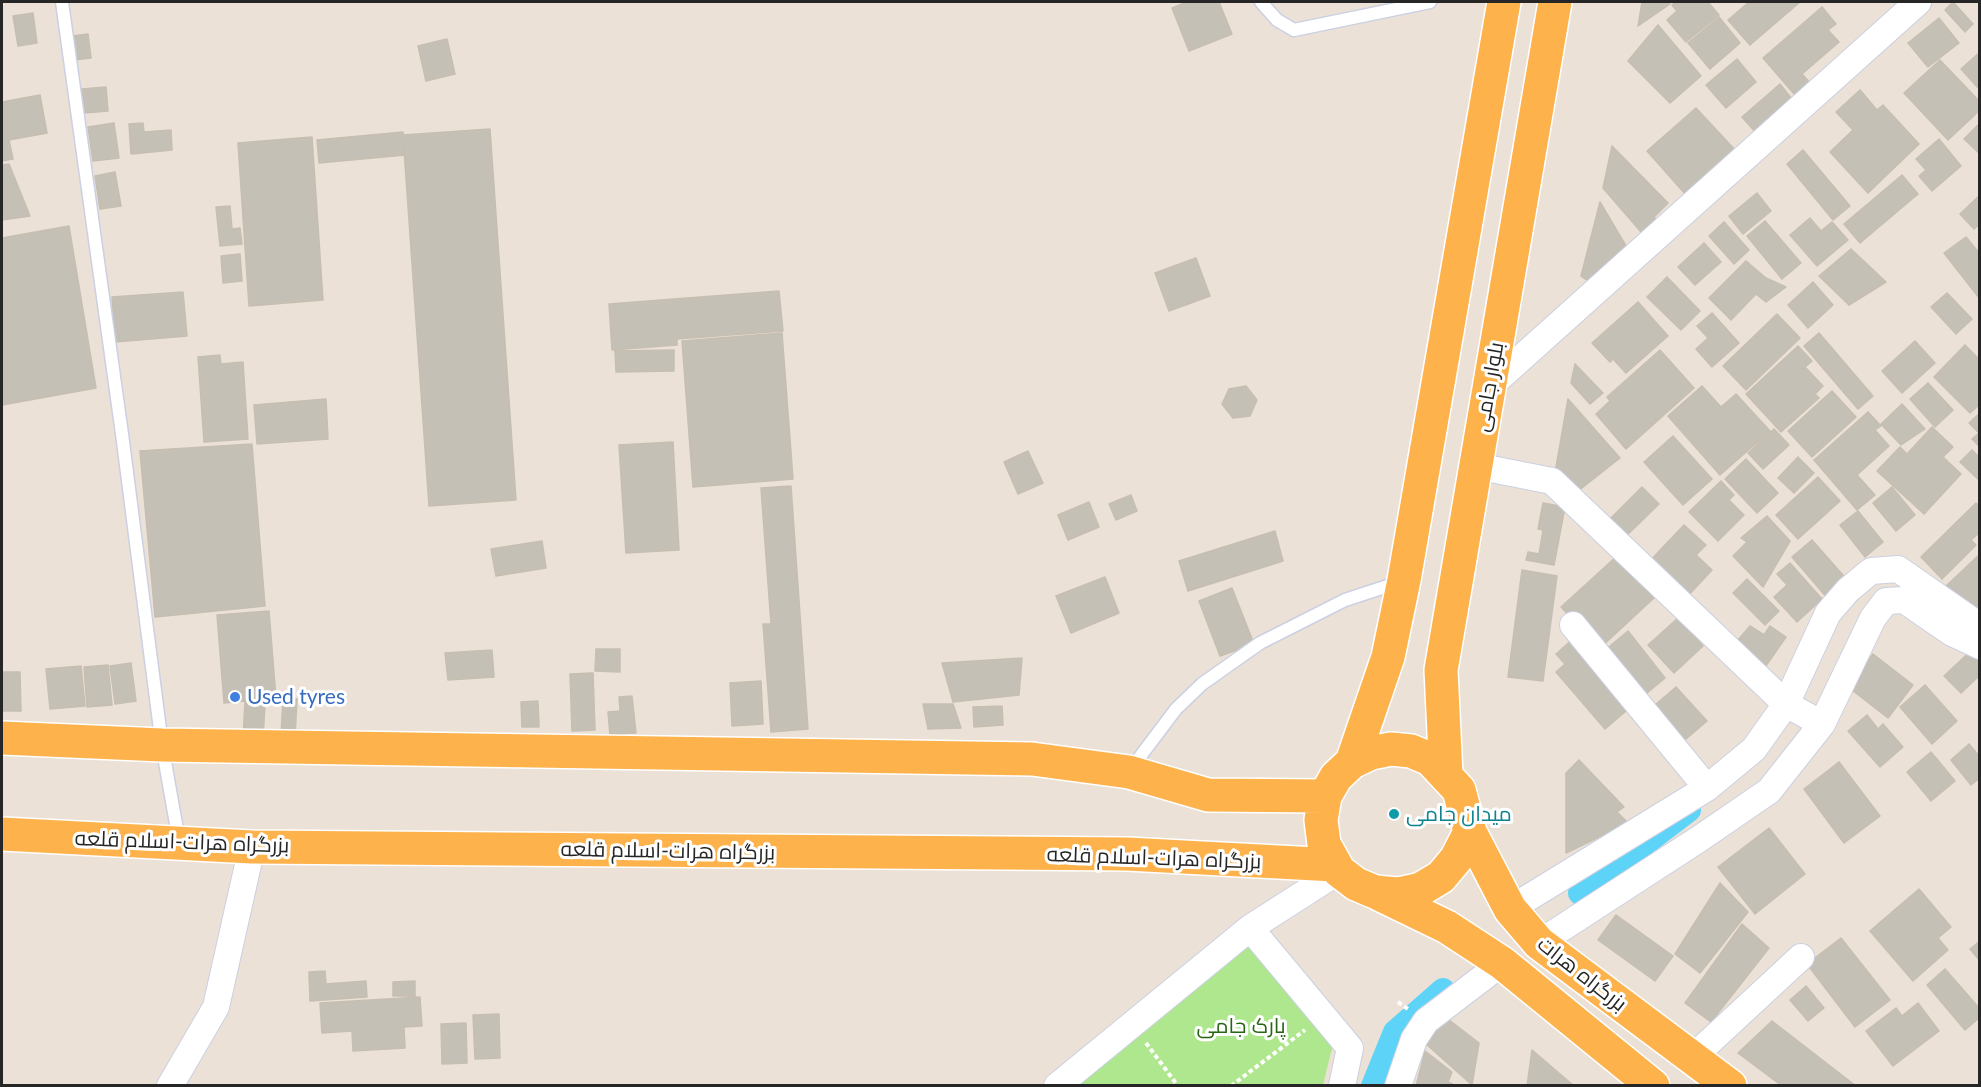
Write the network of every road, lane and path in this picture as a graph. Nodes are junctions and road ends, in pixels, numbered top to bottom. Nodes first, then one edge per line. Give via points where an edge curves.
1 (62, 2) edge
2 (1261, 2) edge
3 (1430, 2) edge
4 (1504, 2) edge
5 (1555, 2) edge
6 (1918, 2) edge
7 (1489, 387) junction
8 (1476, 466) junction
9 (1404, 580) junction
10 (1980, 622) edge
11 (1573, 625) dead end
12 (1980, 646) edge
13 (1786, 704) junction
14 (1822, 724) junction
15 (2, 738) edge
16 (162, 746) junction
17 (1352, 762) junction
18 (1129, 772) junction
19 (1446, 775) junction
20 (1707, 788) junction
21 (1325, 796) junction
22 (1470, 832) junction
23 (2, 834) edge
24 (179, 842) junction
25 (252, 847) junction
26 (1337, 868) junction
27 (1375, 892) junction
28 (1510, 909) junction
29 (1250, 928) junction
30 (1539, 943) junction
31 (1801, 957) dead end
32 (1502, 963) junction
33 (1300, 1020) dead end
34 (1306, 1029) junction
35 (1312, 1037) dead end
36 (1142, 1038) dead end
37 (1692, 1058) junction
38 (170, 1086) edge
39 (1057, 1086) edge
40 (1178, 1086) edge
41 (1231, 1086) edge
42 (1342, 1086) edge
43 (1398, 1086) edge
44 (1653, 1086) edge
45 (1730, 1086) edge

1 - 16 lane
2 - 3 lane via 1277,20 1294,30
4 - 9 highway
5 - 7 highway, بلوار جامی
6 - 7 street
7 - 8 highway, بلوار جامی
8 - 13 street via 1552,481
8 - 19 highway, بلوار جامی via 1441,670
9 - 17 highway via 1388,657
9 - 18 lane via 1346,600 1250,650 1202,684 1176,709
10 - 13 street via 1974,622 1898,569 1871,571 1828,613
11 - 20 street
12 - 14 street via 1952,633 1904,600 1886,602 1873,618
13 - 14 street
13 - 20 street via 1754,748
14 - 30 street via 1769,791
15 - 16 highway
16 - 18 highway via 1032,759
16 - 24 lane
17 - 19 highway via 1391,749 1411,751 1430,759
17 - 21 highway via 1336,777
18 - 21 highway via 1208,795
19 - 22 highway via 1460,790
20 - 28 street
21 - 26 highway via 1324,844
22 - 27 highway via 1441,877 1421,889 1398,894
22 - 28 highway, بزرگراه هرات
23 - 24 highway, بزرگراه هرات-اسلام قلعه
24 - 25 highway, بزرگراه هرات-اسلام قلعه
25 - 26 highway, بزرگراه هرات-اسلام قلعه via 1127,854
25 - 38 street via 216,1007
26 - 27 highway via 1356,884
26 - 29 street
27 - 32 highway, بزرگراه هرات via 1447,927
28 - 30 highway, بزرگراه هرات
29 - 39 street
29 - 42 street via 1350,1048
30 - 37 highway, بزرگراه هرات
31 - 37 street
32 - 43 street via 1426,1021 1414,1039
32 - 44 highway, بزرگراه هرات
33 - 34 path
34 - 35 path
34 - 41 path
36 - 40 path
37 - 45 highway, بزرگراه هرات

